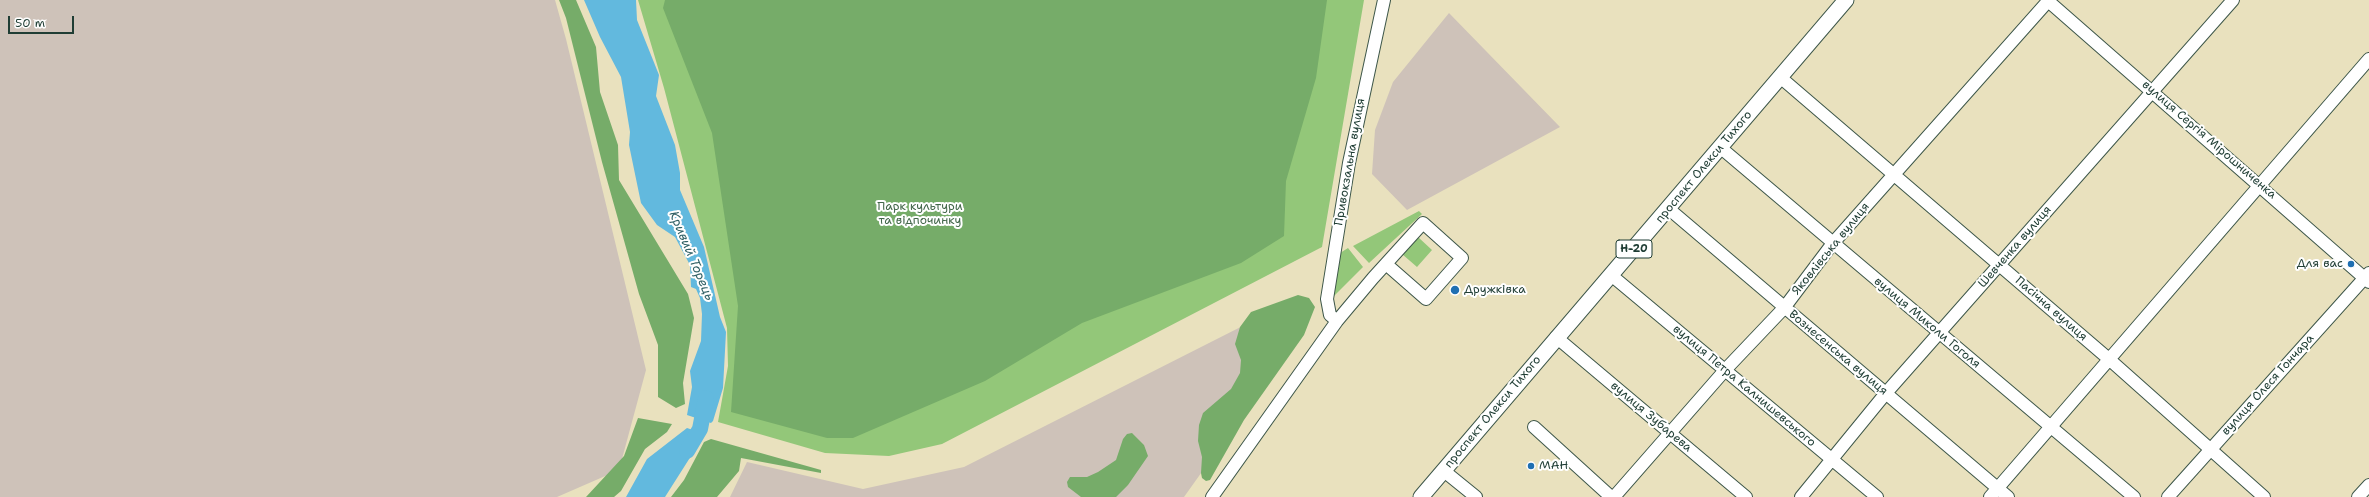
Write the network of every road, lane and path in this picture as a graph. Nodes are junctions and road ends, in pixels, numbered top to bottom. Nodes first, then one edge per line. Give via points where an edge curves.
1 (1384, 0) edge
2 (1846, 0) edge
3 (2048, 0) edge
4 (2233, 0) edge
5 (2369, 59) edge
6 (1780, 77) junction
7 (2153, 91) junction
8 (1721, 148) junction
9 (1894, 174) junction
10 (2261, 186) junction
11 (1669, 209) junction
12 (1833, 243) junction
13 (1386, 264) junction
14 (1999, 265) junction
15 (1612, 275) junction
16 (2368, 277) edge
17 (1784, 308) junction
18 (1337, 321) junction
19 (1940, 333) junction
20 (1556, 337) junction
21 (2110, 360) junction
22 (1726, 369) junction
23 (1886, 393) junction
24 (1534, 427) dead end
25 (2051, 427) junction
26 (1670, 434) junction
27 (2210, 450) junction
28 (1832, 461) junction
29 (1444, 471) junction
30 (2369, 485) edge
31 (1994, 493) edge
32 (1212, 497) edge
33 (1421, 497) edge
34 (1476, 497) edge
35 (1612, 497) edge
36 (1746, 497) edge
37 (1801, 497) edge
38 (1878, 497) edge
39 (2008, 497) edge
40 (2134, 497) edge
41 (2168, 497) edge
42 (2264, 497) edge
43 (2358, 497) edge

1 - 18 street, Привокзальна вулиця via 1348,163 1327,299 1330,314
2 - 6 main road, проспект Олекси Тихого / Н-20
3 - 7 street, вулиця Сергія Мірошниченка
3 - 9 street, Яковлівська вулиця
4 - 7 street, Шевченка вулиця
5 - 10 street
6 - 8 main road, проспект Олекси Тихого / Н-20
6 - 9 street, Пасічна вулиця
7 - 10 street, вулиця Сергія Мірошниченка
7 - 14 street, Шевченка вулиця
8 - 11 main road, проспект Олекси Тихого / Н-20
8 - 12 street, вулиця Миколи Гоголя
9 - 12 street, Яковлівська вулиця
9 - 14 street, Пасічна вулиця
10 - 16 street, вулиця Сергія Мірошниченка
10 - 21 street
11 - 15 main road, проспект Олекси Тихого / Н-20
11 - 17 street, Вознесенська вулиця
12 - 17 street, Яковлівська вулиця
12 - 19 street, вулиця Миколи Гоголя
13 - 13 street via 1426,299 1462,258 1423,223
13 - 18 street
14 - 19 street, Шевченка вулиця
14 - 21 street, Пасічна вулиця
15 - 20 main road, проспект Олекси Тихого / Н-20
15 - 22 street, вулиця Петра Калнишевського
16 - 27 street, вулиця Олеся Гончара
17 - 22 street, Яковлівська вулиця
17 - 23 street, Вознесенська вулиця
18 - 32 street
19 - 23 street, Шевченка вулиця
19 - 25 street, вулиця Миколи Гоголя
20 - 26 street, вулиця Зубарева
20 - 29 main road, проспект Олекси Тихого / Н-20
21 - 25 street
21 - 27 street, Пасічна вулиця
22 - 26 street, Яковлівська вулиця
22 - 28 street, вулиця Петра Калнишевського
23 - 28 street, Шевченка вулиця
23 - 31 street, Вознесенська вулиця
24 - 35 street
25 - 31 street
25 - 40 street, вулиця Миколи Гоголя
26 - 35 street, Яковлівська вулиця
26 - 36 street, вулиця Зубарева
27 - 41 street, вулиця Олеся Гончара
27 - 42 street, Пасічна вулиця
28 - 37 street, Шевченка вулиця
28 - 38 street, вулиця Петра Калнишевського
29 - 33 main road, проспект Олекси Тихого / Н-20
29 - 34 street
30 - 43 street
31 - 39 street, Вознесенська вулиця

